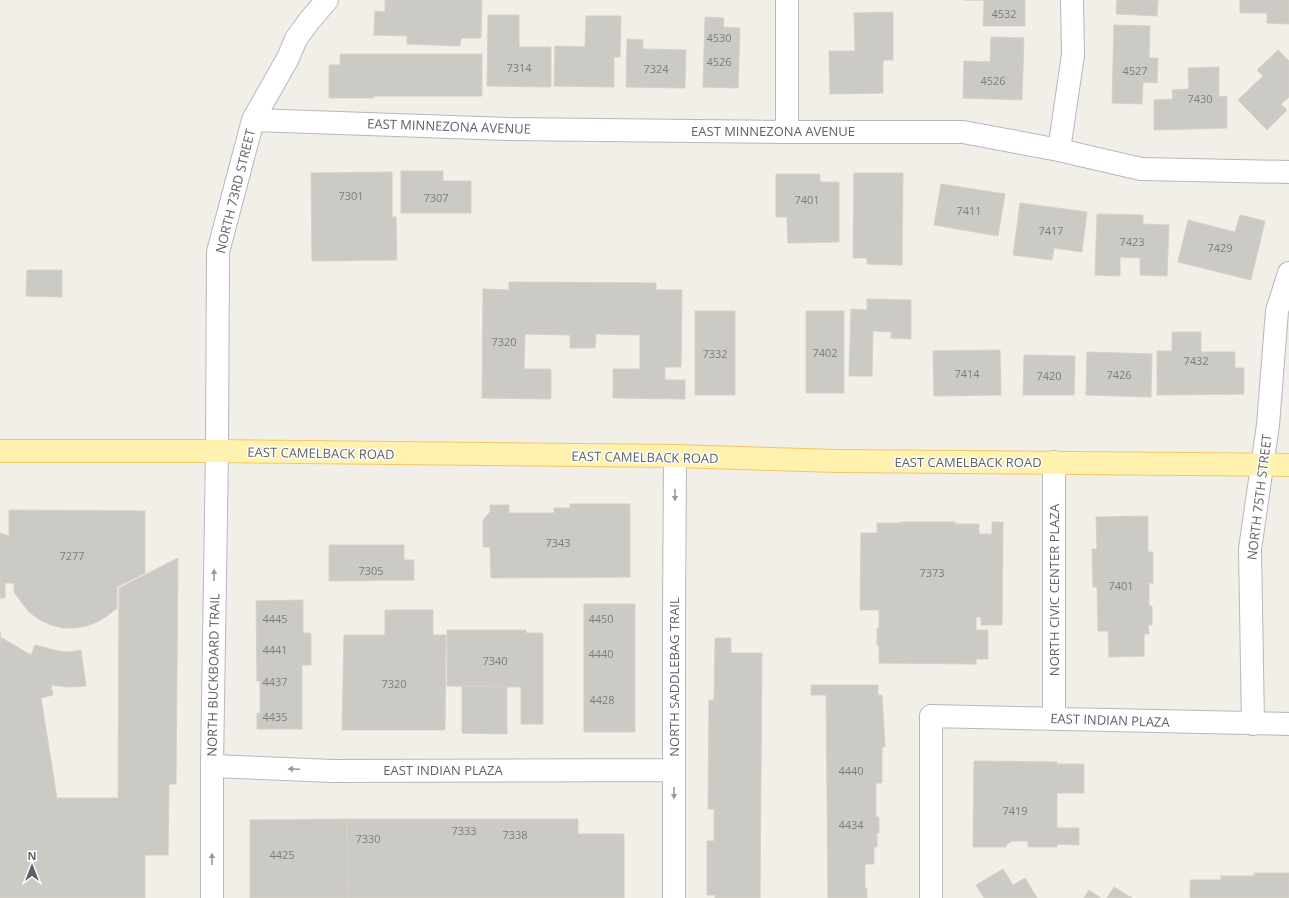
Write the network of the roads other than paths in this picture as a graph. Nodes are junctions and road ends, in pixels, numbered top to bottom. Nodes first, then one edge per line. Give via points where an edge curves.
1 (327, 0) edge
2 (787, 0) edge
3 (1072, 0) edge
4 (253, 120) junction
5 (787, 132) junction
6 (1059, 150) junction
7 (1289, 172) edge
8 (1289, 273) edge
9 (217, 451) junction
10 (0, 452) edge
11 (675, 456) junction
12 (1054, 462) junction
13 (1262, 464) junction
14 (1289, 465) edge
15 (1054, 718) junction
16 (1252, 724) junction
17 (1289, 724) edge
18 (212, 766) junction
19 (674, 770) junction
20 (212, 898) edge
21 (674, 898) edge
22 (931, 898) edge

1 - 4 street, NORTH 73RD STREET via 296,39
2 - 5 street
3 - 6 street via 1073,55
4 - 5 street, EAST MINNEZONA AVENUE via 508,129
4 - 9 street, NORTH 73RD STREET via 218,252
5 - 6 street, EAST MINNEZONA AVENUE via 963,132
6 - 7 street, EAST MINNEZONA AVENUE via 1141,169
8 - 13 street, NORTH 75TH STREET via 1277,311 1268,425
9 - 10 main road, EAST CAMELBACK ROAD
9 - 11 main road, EAST CAMELBACK ROAD
18 -> 9 street, NORTH BUCKBOARD TRAIL
11 - 12 main road, EAST CAMELBACK ROAD via 838,461
11 -> 19 street, NORTH SADDLEBAG TRAIL
12 - 13 main road, EAST CAMELBACK ROAD
12 - 15 street, NORTH CIVIC CENTER PLAZA
13 - 14 main road, EAST CAMELBACK ROAD
13 - 16 street, NORTH 75TH STREET via 1250,549
15 - 16 street, EAST INDIAN PLAZA
15 - 22 street, EAST INDIAN PLAZA via 931,716
16 - 17 street, EAST INDIAN PLAZA
19 -> 18 street, EAST INDIAN PLAZA via 333,771
20 -> 18 street, NORTH BUCKBOARD TRAIL
19 -> 21 street, NORTH SADDLEBAG TRAIL

